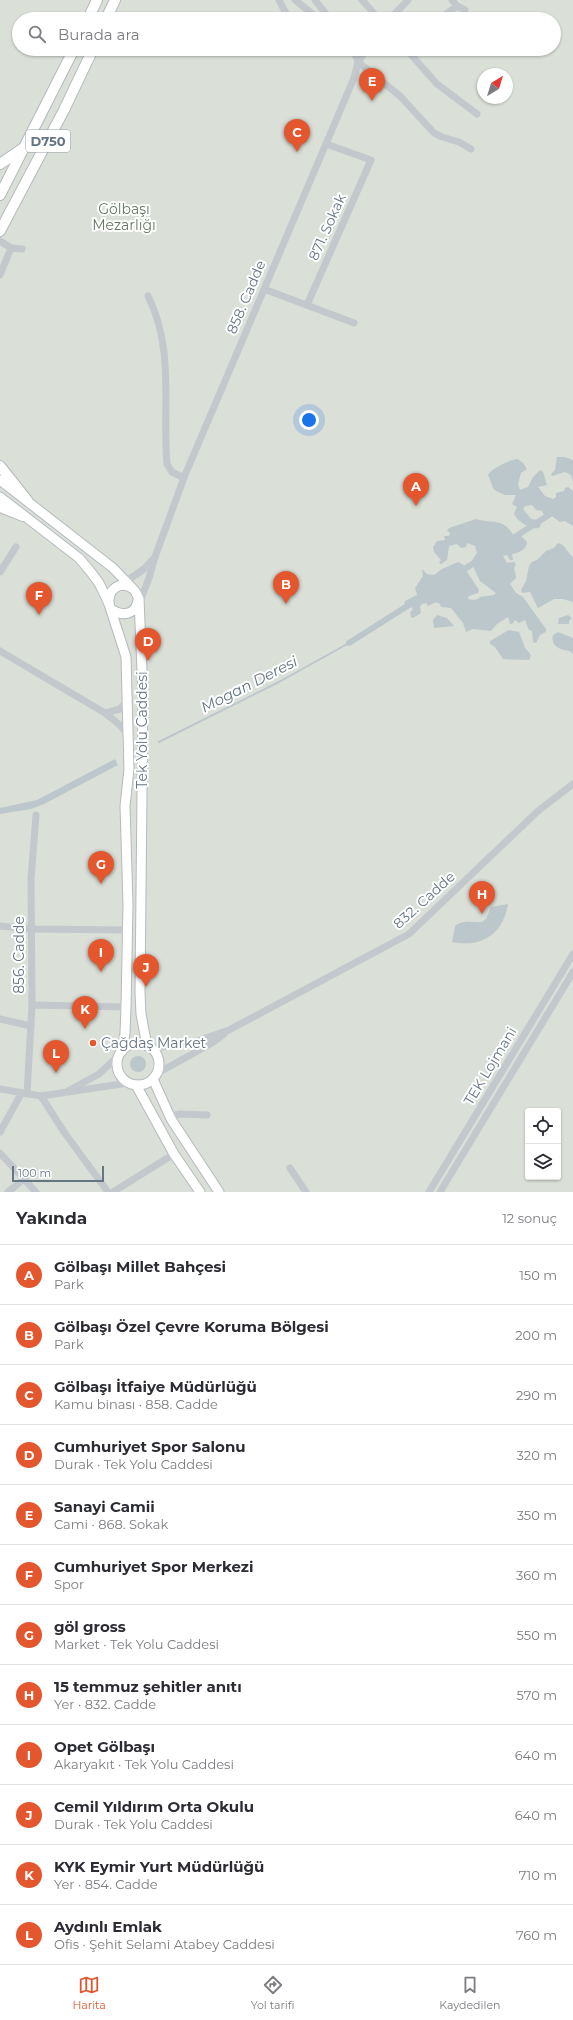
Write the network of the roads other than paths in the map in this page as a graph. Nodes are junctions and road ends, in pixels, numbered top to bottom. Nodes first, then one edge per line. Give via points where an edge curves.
1 (97, 0) edge
2 (115, 0) edge
3 (279, 0) edge
4 (295, 0) edge
5 (315, 0) edge
6 (362, 0) edge
7 (408, 0) edge
8 (455, 3) edge
9 (465, 10) dead end
10 (91, 12) edge
11 (109, 12) edge
12 (285, 12) edge
13 (310, 12) edge
14 (324, 12) edge
15 (373, 12) edge
16 (397, 12) edge
17 (446, 12) edge
18 (70, 56) edge
19 (90, 56) edge
20 (356, 56) edge
21 (362, 56) edge
22 (412, 56) edge
23 (358, 62) junction
24 (477, 114) dead end
25 (326, 144) junction
26 (25, 146) junction
27 (471, 149) dead end
28 (0, 164) edge
29 (0, 195) edge
30 (0, 231) edge
31 (0, 241) edge
32 (11, 248) junction
33 (22, 249) dead end
34 (0, 275) edge
35 (264, 289) junction
36 (148, 296) dead end
37 (306, 305) junction
38 (354, 323) dead end
39 (0, 466) edge
40 (184, 478) junction
41 (0, 480) edge
42 (0, 497) edge
43 (28, 500) junction
44 (0, 507) edge
45 (23, 516) junction
46 (16, 547) dead end
47 (155, 557) junction
48 (0, 572) edge
49 (134, 595) junction
50 (110, 606) junction
51 (0, 651) edge
52 (127, 702) junction
53 (106, 713) junction
54 (128, 735) junction
55 (573, 784) edge
56 (36, 815) dead end
57 (0, 926) edge
58 (33, 929) junction
59 (128, 930) junction
60 (573, 954) edge
61 (573, 972) edge
62 (32, 1005) junction
63 (126, 1007) junction
64 (0, 1019) edge
65 (31, 1026) junction
66 (229, 1030) junction
67 (149, 1047) junction
68 (120, 1053) junction
69 (155, 1077) junction
70 (132, 1084) junction
71 (0, 1090) edge
72 (24, 1094) junction
73 (61, 1094) junction
74 (41, 1096) junction
75 (207, 1115) dead end
76 (170, 1116) junction
77 (0, 1132) edge
78 (0, 1153) edge
79 (174, 1154) junction
80 (290, 1168) dead end
81 (25, 1178) junction
82 (219, 1191) edge
83 (8, 1192) edge
84 (36, 1192) edge
85 (108, 1192) edge
86 (113, 1192) edge
87 (200, 1192) edge
88 (306, 1192) edge
89 (429, 1192) edge
90 (440, 1192) edge

1 - 10 highway
2 - 11 highway
3 - 12 street
4 - 13 street
5 - 14 street
6 - 15 street
7 - 16 street
8 - 9 street
8 - 17 street
18 - 26 highway, D750
19 - 30 highway, D750
20 - 23 street
21 - 23 street, 858. Cadde
22 - 24 street via 437,84
23 - 25 street, 858. Cadde via 354,78
23 - 27 street via 400,96 434,133 460,142
25 - 35 street, 858. Cadde
25 - 37 street, 871. Sokak via 371,160
26 - 28 highway
26 - 29 highway, D750
31 - 32 street
32 - 33 street
32 - 34 street
35 - 37 street
35 - 40 street, 858. Cadde
36 - 40 street via 156,311 166,369 167,464 172,472
37 - 38 street
39 - 43 highway
40 - 47 street, 858. Cadde
41 - 43 main road
42 - 45 main road, Tek Yolu Caddesi
43 - 49 main road via 113,568
44 - 45 highway
45 - 50 main road, Tek Yolu Caddesi via 84,564 99,583
46 - 48 street
47 - 49 street, 858. Cadde
47 - 49 street, 858. Cadde via 144,569
49 - 50 main road via 131,612 117,613
49 - 50 main road via 124,585 116,587 110,594
49 - 67 main road, Tek Yolu Caddesi via 143,695 140,992 141,1014
50 - 52 main road, Tek Yolu Caddesi via 126,657
51 - 53 street
52 - 53 street via 120,709
52 - 54 main road, Tek Yolu Caddesi
53 - 54 street
54 - 59 main road, Tek Yolu Caddesi via 129,768 125,806
55 - 66 street, 832. Cadde via 538,812 409,934
56 - 58 street, 856. Cadde via 31,879
57 - 58 street
58 - 59 street
58 - 62 street, 856. Cadde
59 - 63 main road, Tek Yolu Caddesi
60 - 89 street, TEK Lojmani
61 - 90 street, TEK Lojmani
62 - 63 street
62 - 65 street, 856. Cadde
63 - 68 main road, Tek Yolu Caddesi via 125,1033
64 - 65 street
65 - 72 street, 856. Cadde
66 - 67 street, 832. Cadde via 189,1044
66 - 69 street, 832. Cadde
67 - 68 main road via 131,1044
67 - 69 main road via 159,1063
68 - 70 main road via 117,1068 123,1079
68 - 73 street via 92,1078
69 - 70 main road via 148,1083
69 - 76 main road
70 - 73 street
70 - 79 main road
71 - 72 street
72 - 74 street
72 - 77 street
73 - 74 street
74 - 85 street
75 - 76 street
76 - 82 main road
78 - 81 street
79 - 86 street
79 - 87 main road
80 - 88 street
81 - 83 street
81 - 84 street

